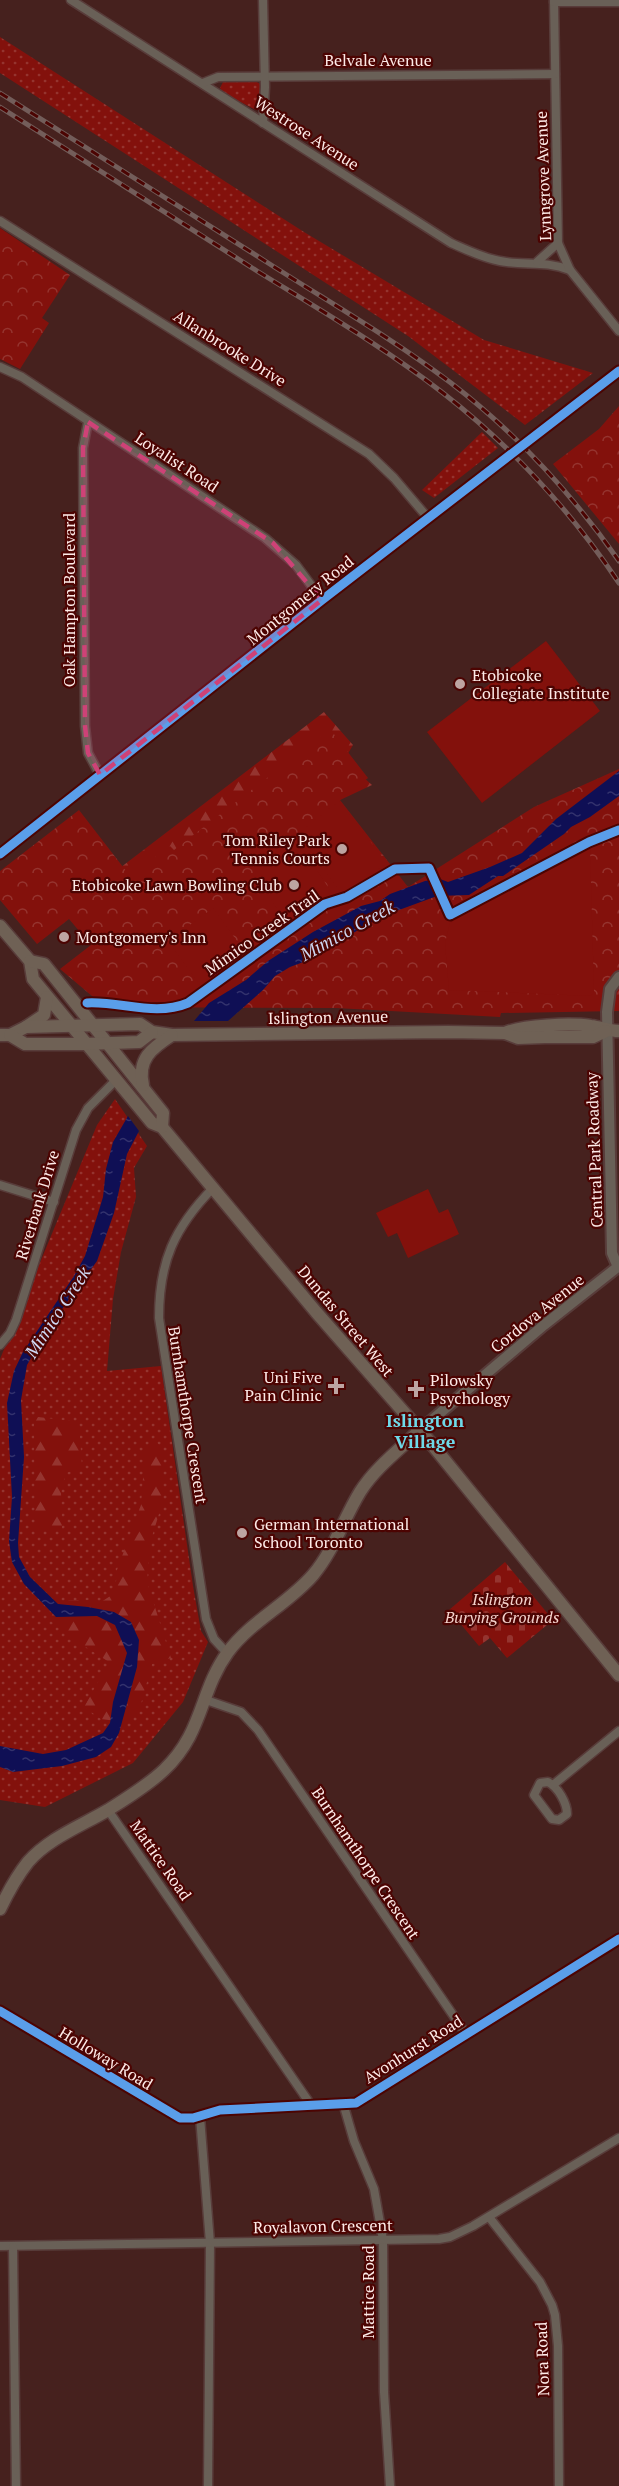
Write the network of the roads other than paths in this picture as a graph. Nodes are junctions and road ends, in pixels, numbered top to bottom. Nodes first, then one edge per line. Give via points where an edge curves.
1 (71, 0) edge
2 (263, 0) edge
3 (554, 1) edge
4 (619, 2) edge
5 (555, 74) junction
6 (265, 76) junction
7 (203, 83) junction
8 (263, 123) junction
9 (0, 221) edge
10 (558, 243) junction
11 (537, 262) junction
12 (570, 270) junction
13 (619, 331) edge
14 (0, 367) edge
15 (619, 371) edge
16 (88, 423) junction
17 (428, 518) junction
18 (322, 600) junction
19 (100, 775) junction
20 (0, 854) edge
21 (0, 926) edge
22 (30, 961) junction
23 (619, 977) edge
24 (47, 997) junction
25 (93, 1026) junction
26 (26, 1027) junction
27 (72, 1027) junction
28 (613, 1031) edge
29 (152, 1032) junction
30 (5, 1035) edge
31 (172, 1035) junction
32 (107, 1043) junction
33 (85, 1044) junction
34 (115, 1081) junction
35 (143, 1086) junction
36 (162, 1127) junction
37 (0, 1185) edge
38 (213, 1188) junction
39 (54, 1202) junction
40 (618, 1267) edge
41 (0, 1345) edge
42 (420, 1430) junction
43 (227, 1653) junction
44 (619, 1676) edge
45 (206, 1700) junction
46 (619, 1731) edge
47 (553, 1785) junction
48 (108, 1810) junction
49 (0, 1909) edge
50 (619, 1940) edge
51 (0, 2011) edge
52 (466, 2034) junction
53 (343, 2103) junction
54 (311, 2105) junction
55 (200, 2117) junction
56 (619, 2138) edge
57 (489, 2217) junction
58 (383, 2240) junction
59 (210, 2243) junction
60 (0, 2246) edge
61 (13, 2247) junction
62 (16, 2486) edge
63 (208, 2486) edge
64 (390, 2486) edge
65 (559, 2486) edge

1 - 7 street, Westrose Avenue
2 - 6 street
3 - 4 street
3 - 5 street, Lynngrove Avenue
5 - 6 street, Belvale Avenue
5 - 10 street, Lynngrove Avenue
6 - 7 street, Belvale Avenue via 218,76
6 - 8 street
7 - 8 street, Westrose Avenue
8 - 11 street, Westrose Avenue via 451,243 502,262
9 - 17 street, Allanbrooke Drive via 369,454
10 - 11 street
10 - 12 street, Lynngrove Avenue
11 - 12 street, Westrose Avenue
12 - 13 street, Lynngrove Avenue
14 - 16 street, Loyalist Road
15 - 17 street, Montgomery Road
16 - 18 street, Loyalist Road via 273,543 296,565
16 - 19 street, Oak Hampton Boulevard via 83,447 85,726 88,753
17 - 18 street, Montgomery Road
18 - 19 street, Montgomery Road
19 - 20 street, Montgomery Road
21 - 22 main road, Dundas Street West
22 - 24 main road, Dundas Street West via 33,979
22 - 25 main road, Dundas Street West via 44,964
23 - 28 street via 608,993
24 - 26 main road via 44,1015
24 - 27 main road, Dundas Street West
25 - 27 main road, Islington Avenue
25 - 29 main road, Islington Avenue via 140,1024
25 - 32 main road, Dundas Street West
26 - 27 main road, Islington Avenue
26 - 30 main road, Islington Avenue
27 - 33 main road, Dundas Street West
28 - 31 main road, Islington Avenue via 593,1037 518,1038 506,1033
28 - 40 street, Central Park Roadway via 612,1253
29 - 31 main road, Islington Avenue
29 - 32 main road, Islington Avenue via 139,1042
30 - 33 main road, Islington Avenue via 25,1044
31 - 35 main road via 153,1047 144,1059
32 - 33 main road, Islington Avenue
32 - 35 main road, Dundas Street West
33 - 34 main road, Dundas Street West
34 - 36 main road, Dundas Street West via 152,1123
34 - 39 street, Riverbank Drive via 82,1116
35 - 36 main road, Dundas Street West via 163,1113
36 - 38 main road, Dundas Street West
37 - 39 street
38 - 42 main road, Dundas Street West
38 - 43 street, Burnhamthorpe Crescent via 178,1230 168,1252 161,1276 159,1318 204,1608 211,1634
39 - 41 street, Riverbank Drive via 16,1320
40 - 42 street, Cordova Avenue
42 - 43 main road via 368,1480 329,1554 313,1575
42 - 44 main road, Dundas Street West
43 - 45 main road
45 - 48 main road via 180,1753 148,1784
45 - 52 street, Burnhamthorpe Crescent via 241,1712 258,1730
46 - 47 street
47 - 47 street via 540,1783 534,1796 552,1820 559,1820 567,1810
48 - 49 main road via 63,1834 29,1861
48 - 54 street, Mattice Road
50 - 52 street, Avonhurst Road
51 - 55 street, Holloway Road via 163,2109 180,2118
52 - 53 street, Avonhurst Road via 356,2103
53 - 54 street, Avonhurst Road
53 - 58 street, Mattice Road via 374,2189
54 - 55 street, Avonhurst Road via 220,2110
55 - 59 street
56 - 57 street, Royalavon Crescent
57 - 58 street, Royalavon Crescent via 450,2237
57 - 65 street, Nora Road via 540,2282 555,2315
58 - 59 street, Royalavon Crescent
58 - 64 street, Mattice Road via 384,2392
59 - 61 street, Royalavon Crescent
59 - 63 street
60 - 61 street, Royalavon Crescent
61 - 62 street

